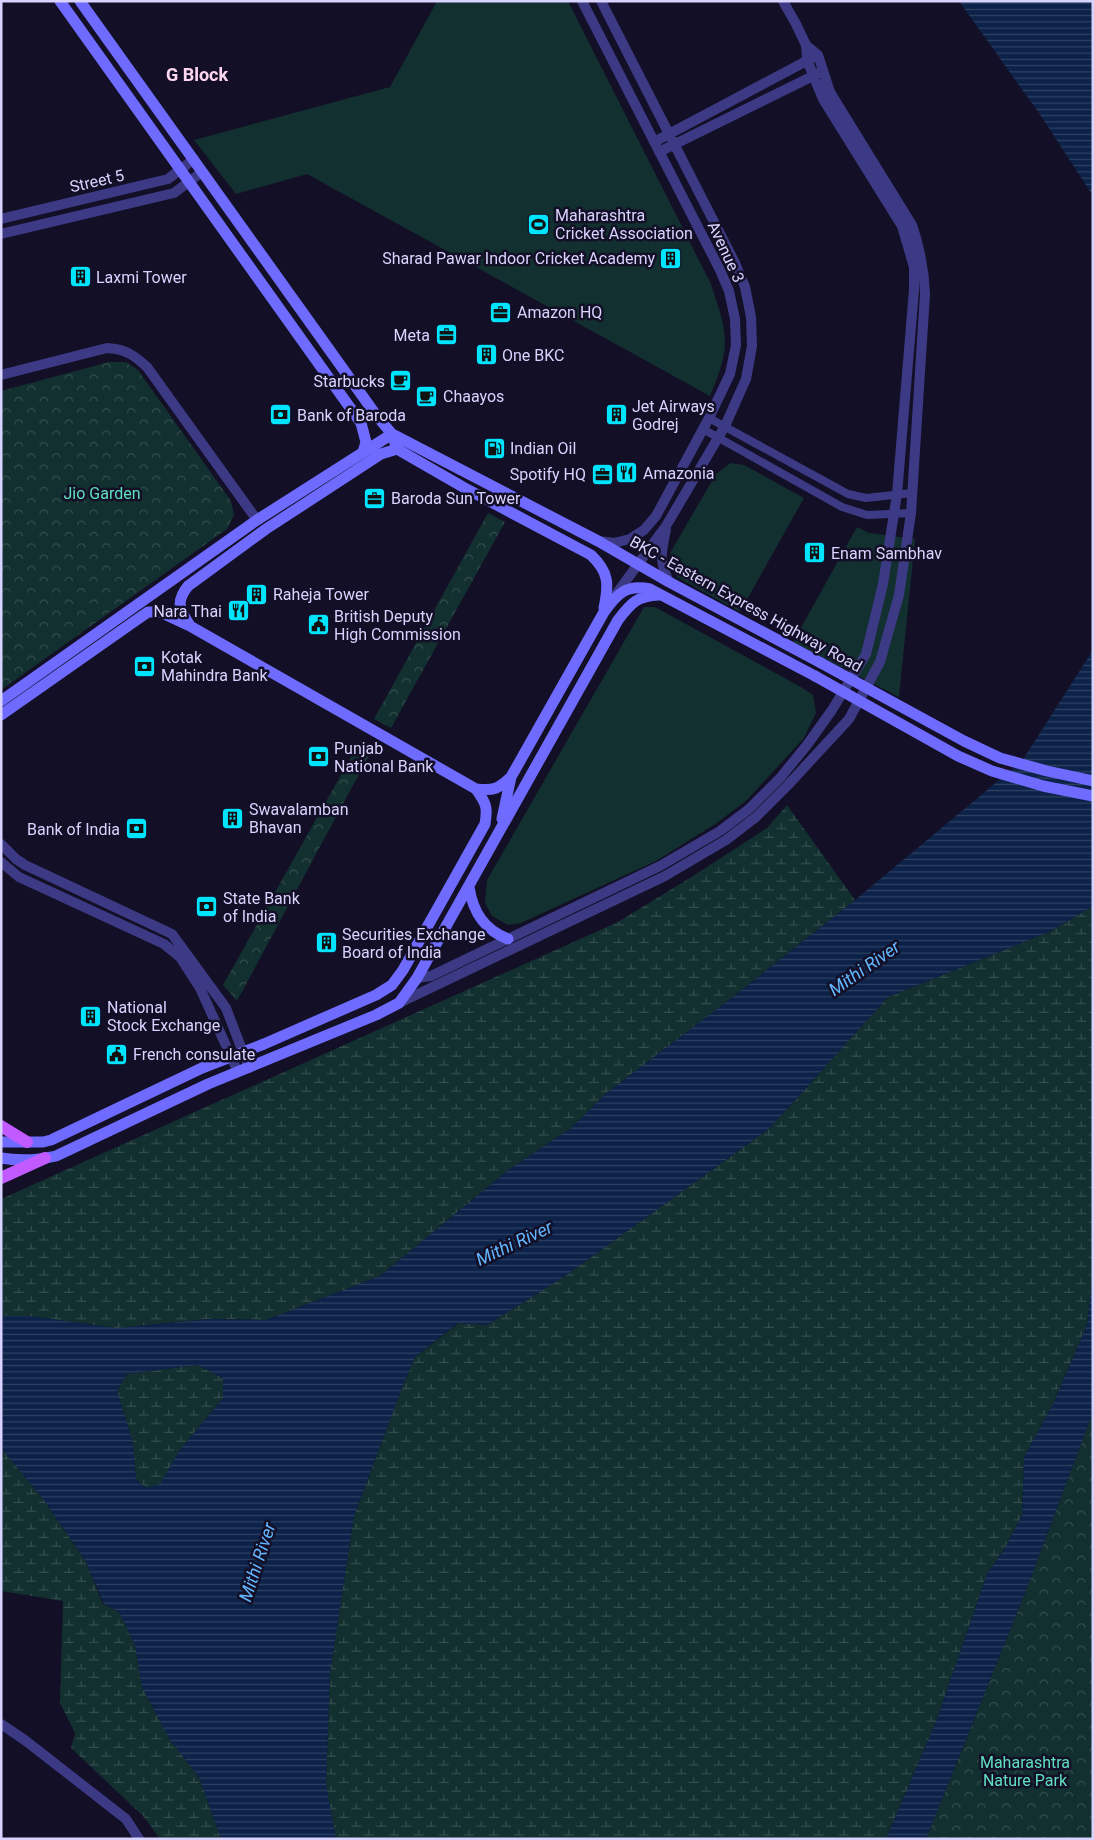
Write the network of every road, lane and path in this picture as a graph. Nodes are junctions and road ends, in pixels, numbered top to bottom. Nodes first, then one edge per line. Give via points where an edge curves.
1 (60, 1) edge
2 (80, 1) edge
3 (582, 1) edge
4 (600, 1) edge
5 (783, 1) edge
6 (806, 45) junction
7 (818, 55) junction
8 (807, 60) junction
9 (824, 71) junction
10 (813, 76) junction
11 (669, 134) junction
12 (654, 142) junction
13 (674, 144) junction
14 (659, 152) junction
15 (194, 159) junction
16 (181, 170) junction
17 (202, 172) junction
18 (190, 182) junction
19 (1, 219) edge
20 (1, 234) edge
21 (729, 250) junction
22 (714, 259) junction
23 (1, 374) edge
24 (710, 418) junction
25 (725, 426) junction
26 (704, 429) junction
27 (392, 434) junction
28 (718, 438) junction
29 (397, 449) junction
30 (363, 452) junction
31 (912, 493) junction
32 (897, 494) junction
33 (911, 513) junction
34 (894, 514) junction
35 (257, 520) junction
36 (666, 526) junction
37 (598, 541) junction
38 (638, 564) junction
39 (669, 582) junction
40 (661, 595) junction
41 (614, 597) junction
42 (604, 612) junction
43 (190, 626) junction
44 (1, 701) edge
45 (832, 710) junction
46 (1, 715) edge
47 (848, 719) junction
48 (511, 777) junction
49 (1093, 781) edge
50 (476, 789) junction
51 (1093, 796) edge
52 (500, 831) junction
53 (1, 844) edge
54 (1, 862) edge
55 (469, 887) junction
56 (508, 939) junction
57 (417, 978) junction
58 (399, 1002) junction
59 (243, 1052) junction
60 (232, 1057) junction
61 (249, 1068) junction
62 (238, 1072) junction
63 (1, 1126) edge
64 (1, 1142) edge
65 (27, 1142) junction
66 (1, 1158) edge
67 (45, 1158) junction
68 (1, 1178) edge
69 (1, 1724) edge
70 (139, 1839) edge

1 - 16 main road
2 - 15 main road
3 - 12 street, Avenue 3
4 - 11 street
5 - 6 street
6 - 7 street
6 - 8 street
7 - 8 street
7 - 9 street
8 - 10 street
8 - 11 street
9 - 10 street
9 - 31 street via 830,92 912,225 920,246 925,294
10 - 13 street
10 - 32 street via 823,99 902,226 914,267
11 - 12 street
11 - 13 street
12 - 14 street, Avenue 3
13 - 14 street
13 - 21 street
14 - 22 street, Avenue 3
15 - 16 street, Street 5
15 - 17 main road
16 - 18 main road
16 - 19 street, Street 5 via 168,179
17 - 18 street, Street 5
17 - 27 main road
18 - 20 street, Street 5 via 174,193
18 - 30 main road via 361,423 366,442
21 - 22 street
21 - 25 street via 745,287 752,346 746,379
22 - 24 street, Avenue 3 via 729,292 736,345 730,374
23 - 35 street via 107,348 130,353 147,367
24 - 25 street
24 - 26 street, Avenue 3
25 - 28 street
25 - 32 street via 848,494 866,498
26 - 28 street
26 - 37 street, Avenue 3 via 656,516 644,530 630,540
27 - 29 main road
27 - 30 main road
27 - 37 main road, BKC - Eastern Express Highway Road
28 - 34 street via 842,507 867,515
28 - 36 street
29 - 42 main road via 591,555 601,564 607,578
29 - 43 main road via 381,454 188,586 179,604
30 - 35 main road
31 - 32 street
31 - 33 street
32 - 34 street
33 - 34 street
33 - 47 street via 899,595 880,662
34 - 45 street via 883,584 866,654
35 - 44 main road
36 - 38 street
36 - 39 street via 660,557
37 - 38 main road, BKC - Eastern Express Highway Road
38 - 39 main road, BKC - Eastern Express Highway Road
38 - 41 street
39 - 49 main road, BKC - Eastern Express Highway Road, bridge via 1000,758
40 - 41 main road, BKC - Eastern Express Highway Road via 639,587 628,588
40 - 51 main road, BKC - Eastern Express Highway Road, bridge via 966,760 1026,781
40 - 52 main road via 637,599 618,620
41 - 42 main road
42 - 48 main road
43 - 46 main road via 160,612 148,612
43 - 50 main road
45 - 47 street
45 - 56 street via 780,778 720,831 660,866
47 - 58 street via 756,817 726,840 665,876
48 - 50 main road via 500,787 489,791
48 - 52 main road
50 - 59 main road via 488,810 485,824 392,985 376,995
52 - 55 main road
53 - 59 street via 25,866 172,934 226,1008
54 - 60 street via 19,877 164,944 180,958 200,988
55 - 56 main road via 476,912 494,934
55 - 57 main road
56 - 57 street via 431,976
57 - 58 main road
58 - 61 main road via 376,1015
59 - 60 main road
59 - 61 street
60 - 62 street
60 - 65 main road via 202,1068 51,1140
61 - 62 main road
62 - 67 main road via 65,1152
63 - 65 main road
64 - 65 main road
66 - 67 main road
67 - 68 main road
69 - 70 street via 126,1819

